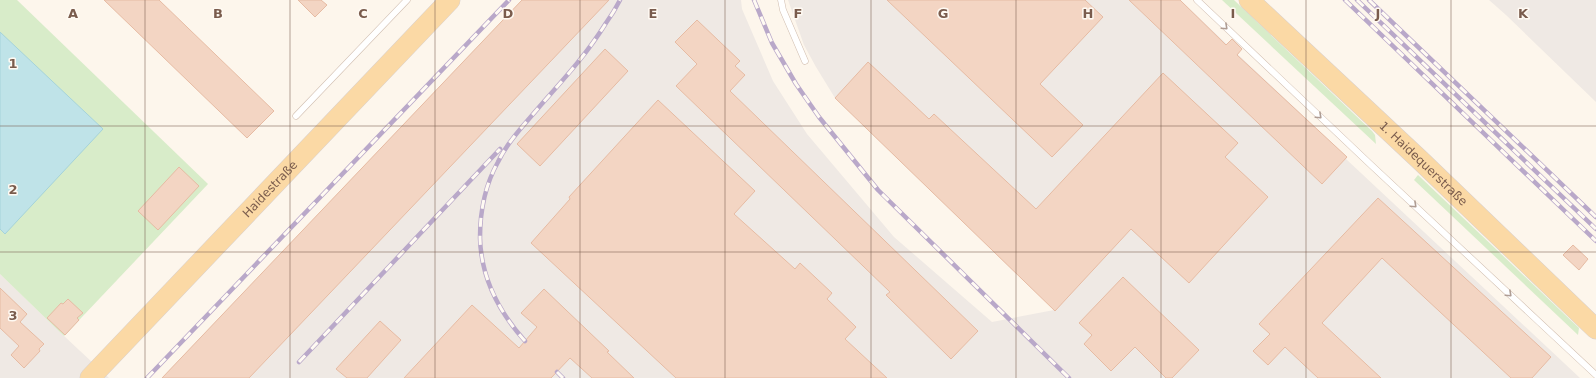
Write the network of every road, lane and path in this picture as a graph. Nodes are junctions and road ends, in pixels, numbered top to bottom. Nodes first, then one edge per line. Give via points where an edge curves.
1 (406, 0) edge
2 (450, 0) edge
3 (781, 0) edge
4 (1197, 0) edge
5 (1249, 0) edge
6 (805, 61) dead end
7 (296, 116) dead end
8 (1596, 329) edge
9 (1596, 375) edge
10 (90, 378) edge

1 - 7 lane
2 - 10 main road, Haidestraße
3 - 6 lane
4 -> 9 lane
5 - 8 main road, 1. Haidequerstraße

